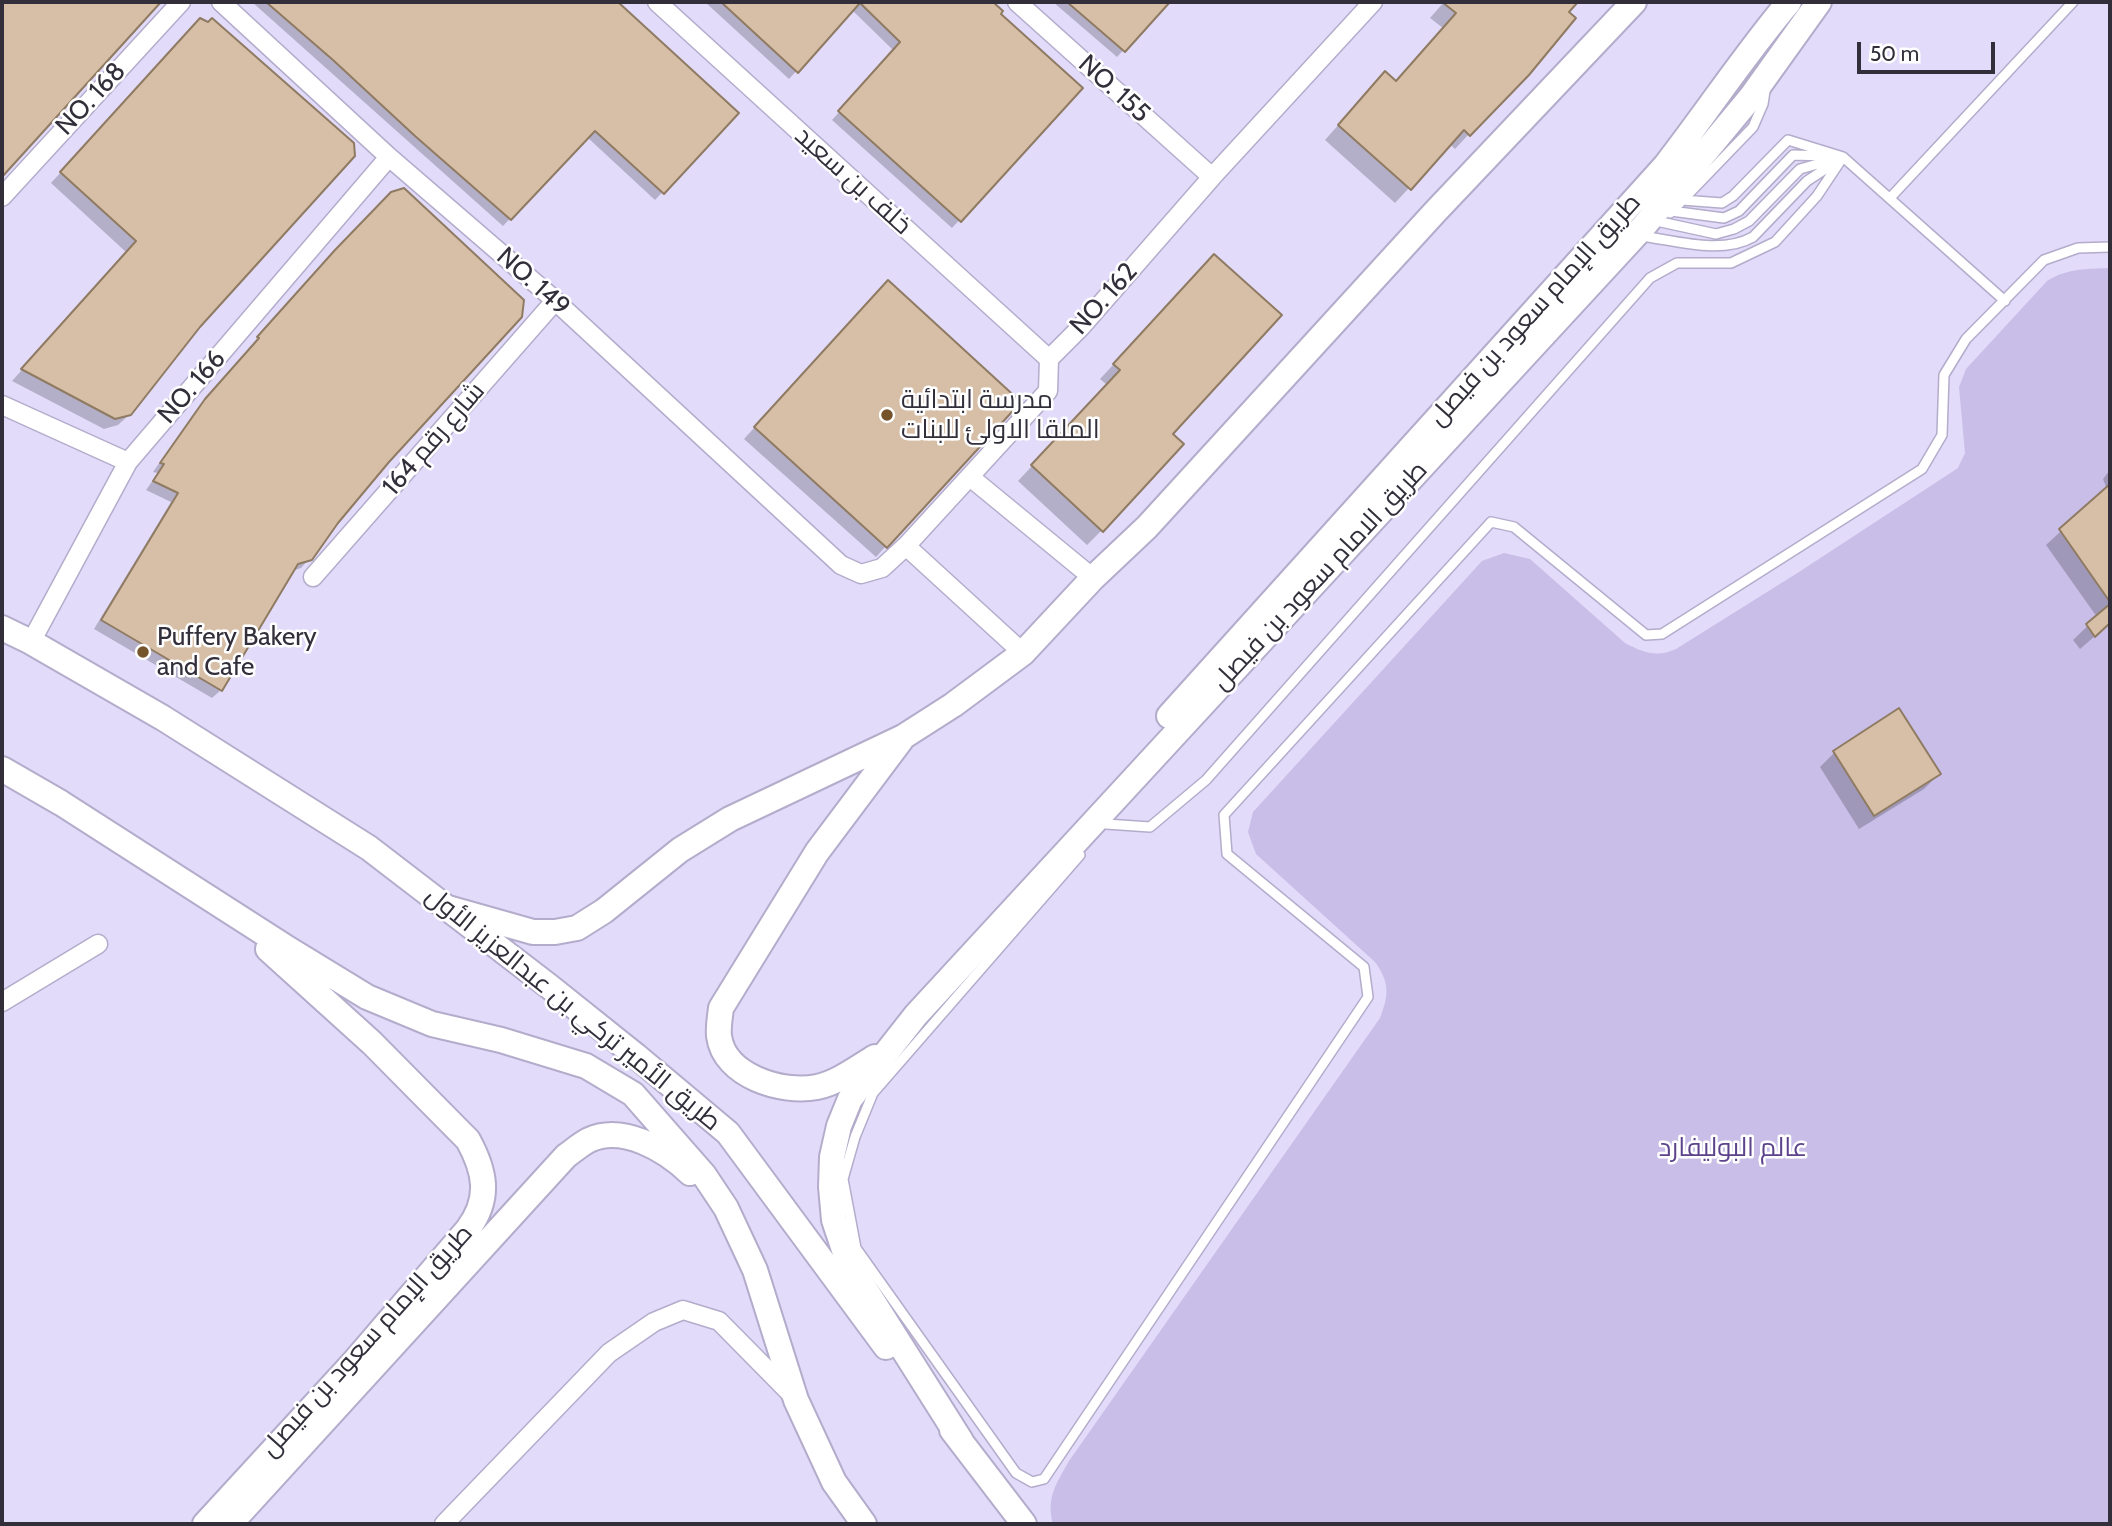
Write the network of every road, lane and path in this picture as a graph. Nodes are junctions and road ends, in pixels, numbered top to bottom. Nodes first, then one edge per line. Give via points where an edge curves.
1 (181, 2) edge
2 (221, 2) edge
3 (657, 2) edge
4 (1017, 2) edge
5 (1373, 2) edge
6 (1634, 2) edge
7 (1789, 2) edge
8 (1819, 2) edge
9 (2073, 2) edge
10 (1771, 67) junction
11 (389, 157) junction
12 (1843, 157) junction
13 (1212, 177) junction
14 (2, 197) edge
15 (1890, 198) junction
16 (1682, 200) junction
17 (1671, 211) junction
18 (1661, 222) junction
19 (1648, 237) junction
20 (1640, 246) dead end
21 (2110, 247) edge
22 (555, 301) junction
23 (2005, 301) junction
24 (1049, 359) junction
25 (2, 405) edge
26 (128, 462) junction
27 (970, 477) junction
28 (906, 546) junction
29 (841, 565) joint
30 (313, 577) dead end
31 (1093, 578) junction
32 (2, 628) edge
33 (31, 642) junction
34 (1023, 653) junction
35 (903, 737) junction
36 (2, 769) edge
37 (1116, 814) dead end
38 (1106, 824) junction
39 (1089, 838) junction
40 (448, 908) junction
41 (227, 909) junction
42 (98, 944) dead end
43 (2, 1002) edge
44 (886, 1051) junction
45 (726, 1208) junction
46 (796, 1399) junction
47 (961, 1441) junction
48 (205, 1524) edge
49 (230, 1524) edge
50 (444, 1524) edge
51 (864, 1524) edge
52 (1024, 1524) edge

1 - 14 street, NO. 168
2 - 11 street, NO. 149
3 - 24 street, خلف بن سعيد
4 - 13 street, NO. 155
5 - 13 street, NO. 162
6 - 31 main road via 1147,527
7 - 39 main road, طريق الإمام سعود بن فيصل via 1665,166 1182,700 1114,783
8 - 10 main road
9 - 15 lane
10 - 16 lane via 1753,127
10 - 39 main road, طريق الامام سعود بن فيصل via 1587,296
11 - 22 street, NO. 149
11 - 26 street, NO. 166
12 - 15 lane
12 - 16 lane via 1788,141 1723,203
12 - 17 lane via 1793,155 1739,211 1724,218
12 - 18 lane via 1800,169 1749,221 1734,229 1716,234
12 - 19 lane via 1807,181 1742,243 1713,246
12 - 38 lane via 1817,196 1775,242 1731,263 1677,263 1650,278 1206,780 1150,827
13 - 24 street, NO. 162
15 - 23 lane
16 - 17 lane
17 - 18 lane
18 - 19 lane
19 - 20 lane
21 - 23 lane via 2078,248 2044,260
22 - 29 street, NO. 149
22 - 30 street, شارع رقم 164
23 - 39 lane via 1966,339 1944,375 1942,435 1922,469 1662,634 1646,635 1514,527 1491,522 1224,815 1227,854 1364,967 1368,997 1044,1479 1032,1482 1016,1474 856,1248 844,1179 873,1093
24 - 27 street, NO. 162 via 1048,391
25 - 26 street
26 - 33 street, NO. 166
27 - 28 street, NO. 162
27 - 31 street
28 - 29 street, NO. 162 via 882,568 861,574
28 - 34 street
31 - 34 main road
32 - 33 main road, طريق الأمير تركي بن عبدالعزيز الأول
33 - 40 main road, طريق الأمير تركي بن عبدالعزيز الأول via 280,790 369,848
34 - 35 main road
35 - 40 main road via 730,819 680,850 578,928 533,932
35 - 44 main road via 817,852 730,992 721,1008 719,1037 733,1064 755,1079 786,1087 815,1088 831,1083
36 - 41 main road, طريق الأمير تركي بن عبدالعزيز الأول
37 - 38 lane
38 - 39 lane
39 - 44 main road, طريق الامام سعود بن فيصل
40 - 47 main road, طريق الأمير تركي بن عبدالعزيز الأول via 728,1133 863,1319
41 - 45 main road, طريق الأمير تركي بن عبدالعزيز الأول via 398,1012 586,1066 633,1094 704,1175
41 - 48 main road, طريق الإمام سعود بن فيصل via 440,1109 468,1140 484,1180 479,1215 468,1229
42 - 43 street
44 - 47 main road via 850,1099 839,1126 832,1157 834,1220 860,1281
45 - 46 main road, طريق الأمير تركي بن عبدالعزيز الأول via 755,1270
45 - 49 main road, طريق الإمام سعود بن فيصل via 683,1166 648,1144 627,1136 590,1140 566,1156 527,1196
46 - 50 street via 719,1321 683,1310 654,1322 609,1353
46 - 51 main road, طريق الأمير تركي بن عبدالعزيز الأول via 835,1482
47 - 52 main road, طريق الأمير تركي بن عبدالعزيز الأول

